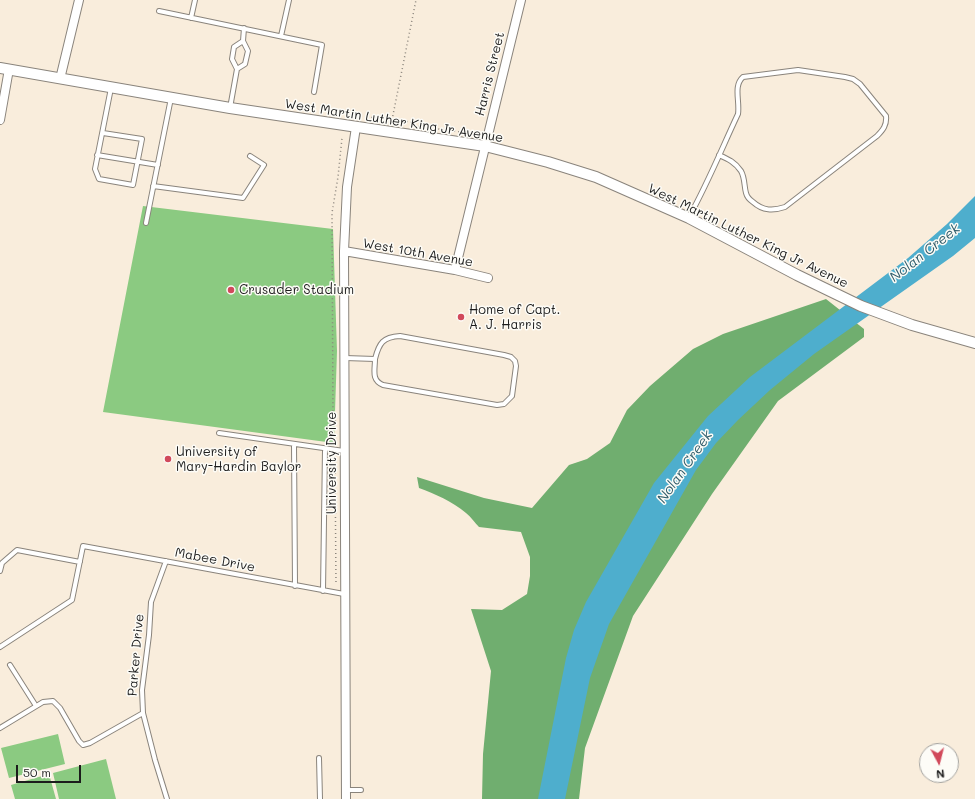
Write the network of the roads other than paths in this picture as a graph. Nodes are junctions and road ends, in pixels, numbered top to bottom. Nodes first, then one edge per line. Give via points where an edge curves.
1 (79, 0) edge
2 (195, 0) edge
3 (289, 0) edge
4 (521, 0) edge
5 (159, 11) dead end
6 (191, 18) junction
7 (244, 28) junction
8 (281, 36) junction
9 (243, 41) junction
10 (4, 68) edge
11 (237, 69) junction
12 (60, 79) junction
13 (111, 88) junction
14 (314, 92) dead end
15 (172, 98) junction
16 (230, 108) junction
17 (0, 120) edge
18 (356, 127) junction
19 (103, 132) junction
20 (485, 146) junction
21 (97, 155) junction
22 (250, 156) dead end
23 (719, 156) junction
24 (138, 162) junction
25 (158, 165) junction
26 (153, 186) junction
27 (689, 218) junction
28 (146, 223) dead end
29 (344, 251) junction
30 (455, 270) junction
31 (488, 278) dead end
32 (975, 343) edge
33 (344, 358) junction
34 (375, 359) junction
35 (219, 433) dead end
36 (294, 444) junction
37 (325, 448) junction
38 (344, 451) junction
39 (166, 561) junction
40 (80, 562) junction
41 (0, 571) edge
42 (295, 586) junction
43 (323, 591) junction
44 (344, 594) junction
45 (0, 647) edge
46 (10, 665) dead end
47 (36, 706) junction
48 (143, 713) junction
49 (0, 728) edge
50 (319, 758) dead end
51 (346, 790) junction
52 (360, 790) dead end
53 (167, 799) edge
54 (320, 799) edge
55 (346, 799) edge

1 - 12 street
2 - 6 lane
3 - 8 lane
4 - 20 street, Harris Street
5 - 6 lane
6 - 7 lane
7 - 8 lane
7 - 9 lane
8 - 14 lane via 322,45
9 - 11 lane via 248,51 245,64
9 - 11 lane via 234,47 232,59
10 - 12 street, West Martin Luther King Jr Avenue
10 - 17 street
11 - 16 lane
12 - 13 street, West Martin Luther King Jr Avenue
13 - 15 street, West Martin Luther King Jr Avenue
13 - 19 lane
15 - 16 street, West Martin Luther King Jr Avenue
15 - 25 lane
16 - 18 street, West Martin Luther King Jr Avenue
18 - 20 street, West Martin Luther King Jr Avenue
18 - 29 street, University Drive via 348,187
19 - 21 lane
19 - 24 lane via 142,139
20 - 27 street, West Martin Luther King Jr Avenue via 548,162 596,178
20 - 30 street, Harris Street
21 - 24 lane
21 - 24 lane via 95,169 99,179 133,185
22 - 26 lane via 264,165 243,198
23 - 23 lane via 732,161 742,173 746,195 750,200 766,210 776,210 785,207 877,136 884,129 886,116 853,79 798,70 749,75 739,80 738,114
23 - 27 lane
24 - 25 lane
25 - 26 lane
26 - 28 lane
27 - 32 street, West Martin Luther King Jr Avenue via 797,276 861,306 932,332
29 - 30 street, West 10th Avenue
29 - 33 street, University Drive
30 - 31 street, West 10th Avenue
33 - 34 lane
33 - 38 street, University Drive
34 - 34 lane via 375,379 384,385 497,405 504,404 512,396 515,360 504,355 390,336 378,347
35 - 36 lane
36 - 37 lane
36 - 42 lane
37 - 38 lane
37 - 43 lane
38 - 44 street, University Drive
39 - 40 lane, Mabee Drive via 83,546
39 - 42 lane, Mabee Drive
39 - 48 lane, Parker Drive via 151,602 142,690
40 - 41 lane via 17,550 2,562
40 - 45 lane via 72,600
42 - 43 lane, Mabee Drive
43 - 44 lane, Mabee Drive
44 - 51 street, University Drive
46 - 47 lane
47 - 48 lane via 53,701 60,708 79,742 84,745
47 - 49 lane
48 - 53 lane, Parker Drive
50 - 54 lane
51 - 52 lane
51 - 55 street, University Drive

